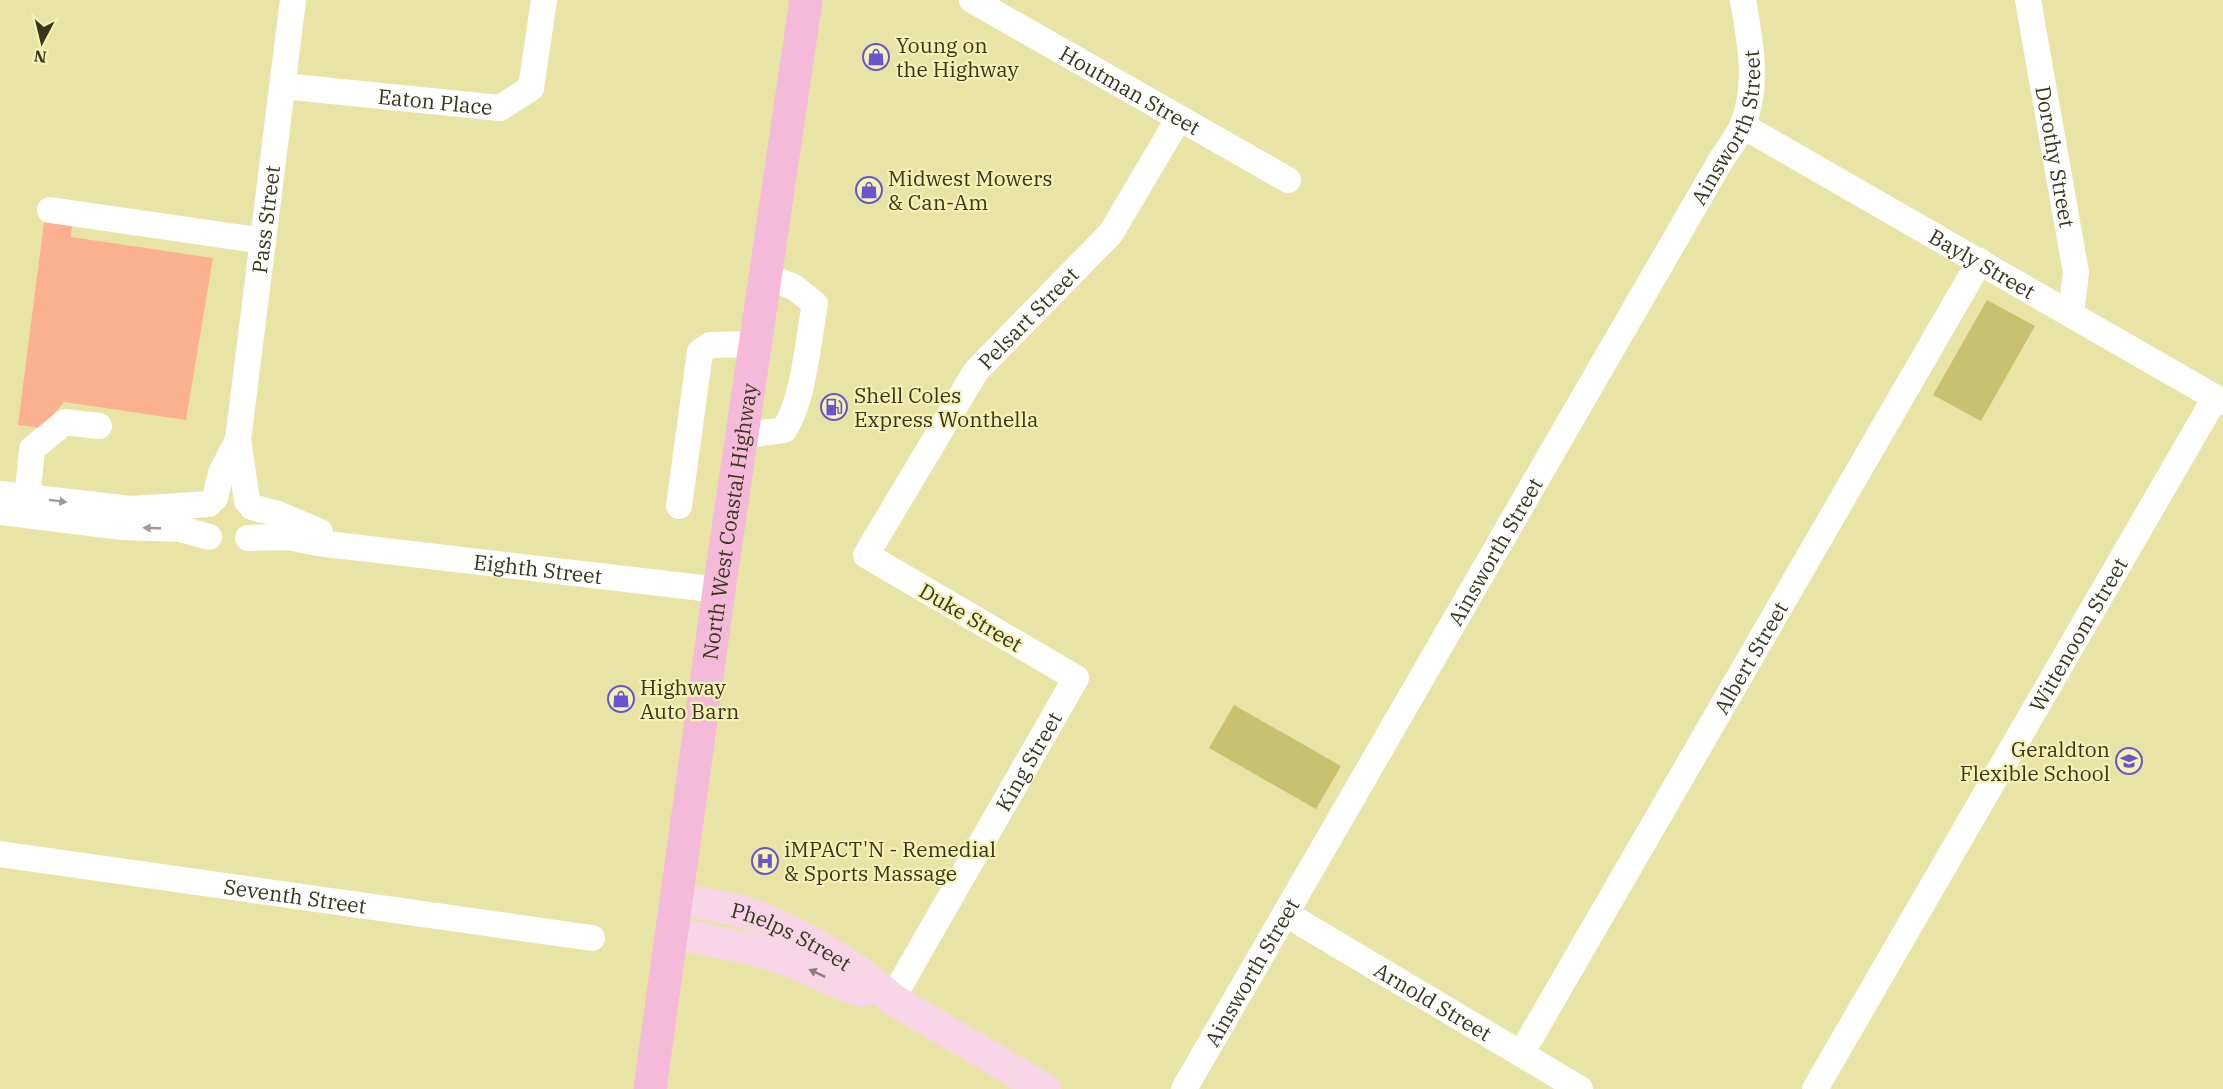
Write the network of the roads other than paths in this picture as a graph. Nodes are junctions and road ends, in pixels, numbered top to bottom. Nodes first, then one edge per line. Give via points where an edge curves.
1 (293, 0) edge
2 (544, 0) edge
3 (794, 0) edge
4 (806, 0) edge
5 (972, 0) edge
6 (1743, 0) edge
7 (2028, 0) edge
8 (282, 86) junction
9 (1179, 118) junction
10 (1743, 126) junction
11 (1288, 180) dead end
12 (50, 210) dead end
13 (263, 241) junction
14 (1980, 261) junction
15 (765, 276) junction
16 (2071, 314) junction
17 (756, 344) junction
18 (2219, 400) edge
19 (99, 426) dead end
20 (742, 436) junction
21 (238, 440) junction
22 (0, 494) edge
23 (212, 501) junction
24 (249, 504) junction
25 (27, 506) junction
26 (679, 506) dead end
27 (0, 512) edge
28 (209, 537) junction
29 (248, 538) junction
30 (359, 548) junction
31 (866, 555) joint
32 (719, 590) junction
33 (1076, 678) joint
34 (0, 854) edge
35 (676, 899) junction
36 (1286, 914) junction
37 (671, 933) junction
38 (592, 938) dead end
39 (892, 999) junction
40 (1521, 1054) junction
41 (1185, 1087) edge
42 (650, 1089) edge
43 (1045, 1089) edge
44 (1580, 1089) edge
45 (1815, 1089) edge

1 - 8 street, Pass Street
2 - 8 street, Eaton Place via 531,88 500,108
3 - 15 highway, North West Coastal Highway
4 - 15 highway, North West Coastal Highway
5 - 9 street, Houtman Street
6 - 10 street, Ainsworth Street via 1752,53 1752,88
7 - 16 street, Dorothy Street via 2076,273
8 - 13 street, Pass Street
9 - 11 street, Houtman Street
9 - 31 street, Pelsart Street via 1112,233 976,371
10 - 14 street, Bayly Street
10 - 36 street, Ainsworth Street
12 - 13 street
13 - 21 street, Pass Street
14 - 16 street, Bayly Street
14 - 40 street, Albert Street
15 - 17 highway, North West Coastal Highway
15 - 20 street via 794,287 815,304 791,419 784,430
16 - 18 street, Bayly Street
17 - 20 highway, North West Coastal Highway
17 - 26 street via 710,345 700,352
18 - 45 street, Wittenoom Street
19 - 25 street via 65,422 32,449
20 - 32 highway, North West Coastal Highway
21 - 23 street, Pass Street
21 - 24 street, Pass Street
22 - 25 street
23 - 24 street via 232,494
25 -> 23 street via 131,509
23 - 28 street via 203,521
24 - 29 street via 255,522
24 - 30 street, Eighth Street
25 - 27 street
28 -> 25 street via 181,529 122,527
28 - 29 street via 216,543 233,546
29 - 30 street, Eighth Street via 288,537
30 - 32 street, Eighth Street
31 - 33 street, Duke Street
32 - 35 highway, North West Coastal Highway
33 - 39 street, King Street
34 - 38 street, Seventh Street
35 - 37 highway, North West Coastal Highway
35 - 39 main road, Phelps Street via 765,920 855,970
36 - 40 street, Arnold Street
36 - 41 street, Ainsworth Street
39 -> 37 main road, Phelps Street via 849,988 797,964
37 - 42 highway, North West Coastal Highway
39 - 43 main road, Phelps Street
40 - 44 street, Arnold Street

